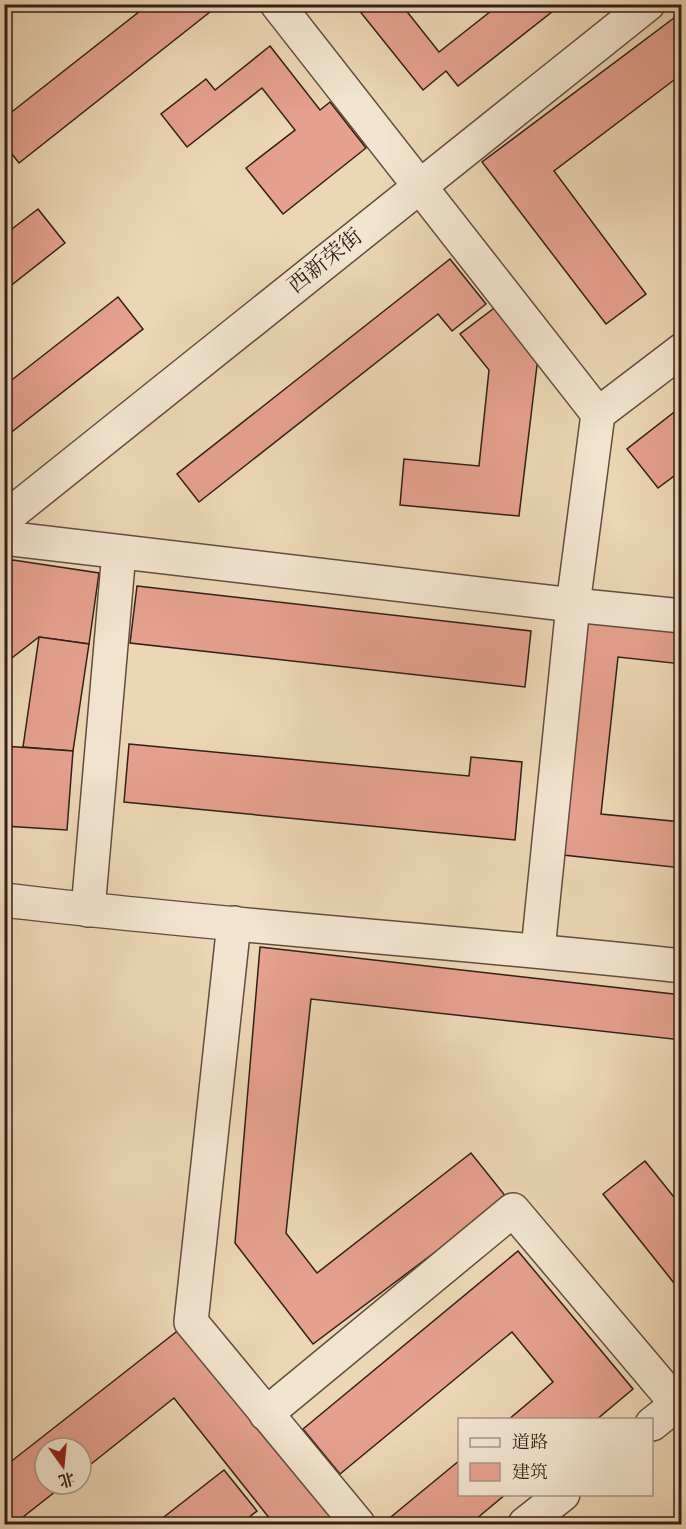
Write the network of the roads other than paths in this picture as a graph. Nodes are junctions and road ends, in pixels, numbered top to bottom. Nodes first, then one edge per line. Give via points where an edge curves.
1 (277, 4) edge
2 (648, 4) edge
3 (420, 187) junction
4 (681, 350) edge
5 (598, 414) junction
6 (4, 519) edge
7 (4, 538) edge
8 (120, 552) junction
9 (573, 605) junction
10 (681, 616) edge
11 (4, 900) edge
12 (88, 910) junction
13 (234, 923) junction
14 (538, 950) junction
15 (681, 966) edge
16 (680, 1402) edge
17 (267, 1414) junction
18 (653, 1422) edge
19 (560, 1496) edge
20 (358, 1524) edge
21 (525, 1524) edge

1 - 3 street
2 - 3 street, 西新荣街
3 - 5 street
3 - 6 street, 西新荣街
4 - 5 street
5 - 9 street
7 - 8 street
8 - 9 street
8 - 12 street
9 - 10 street
9 - 14 street
11 - 12 street
12 - 13 street
13 - 14 street
13 - 17 street via 191,1322
14 - 15 street
16 - 17 street via 513,1210
16 - 18 street
17 - 20 street
19 - 21 street

